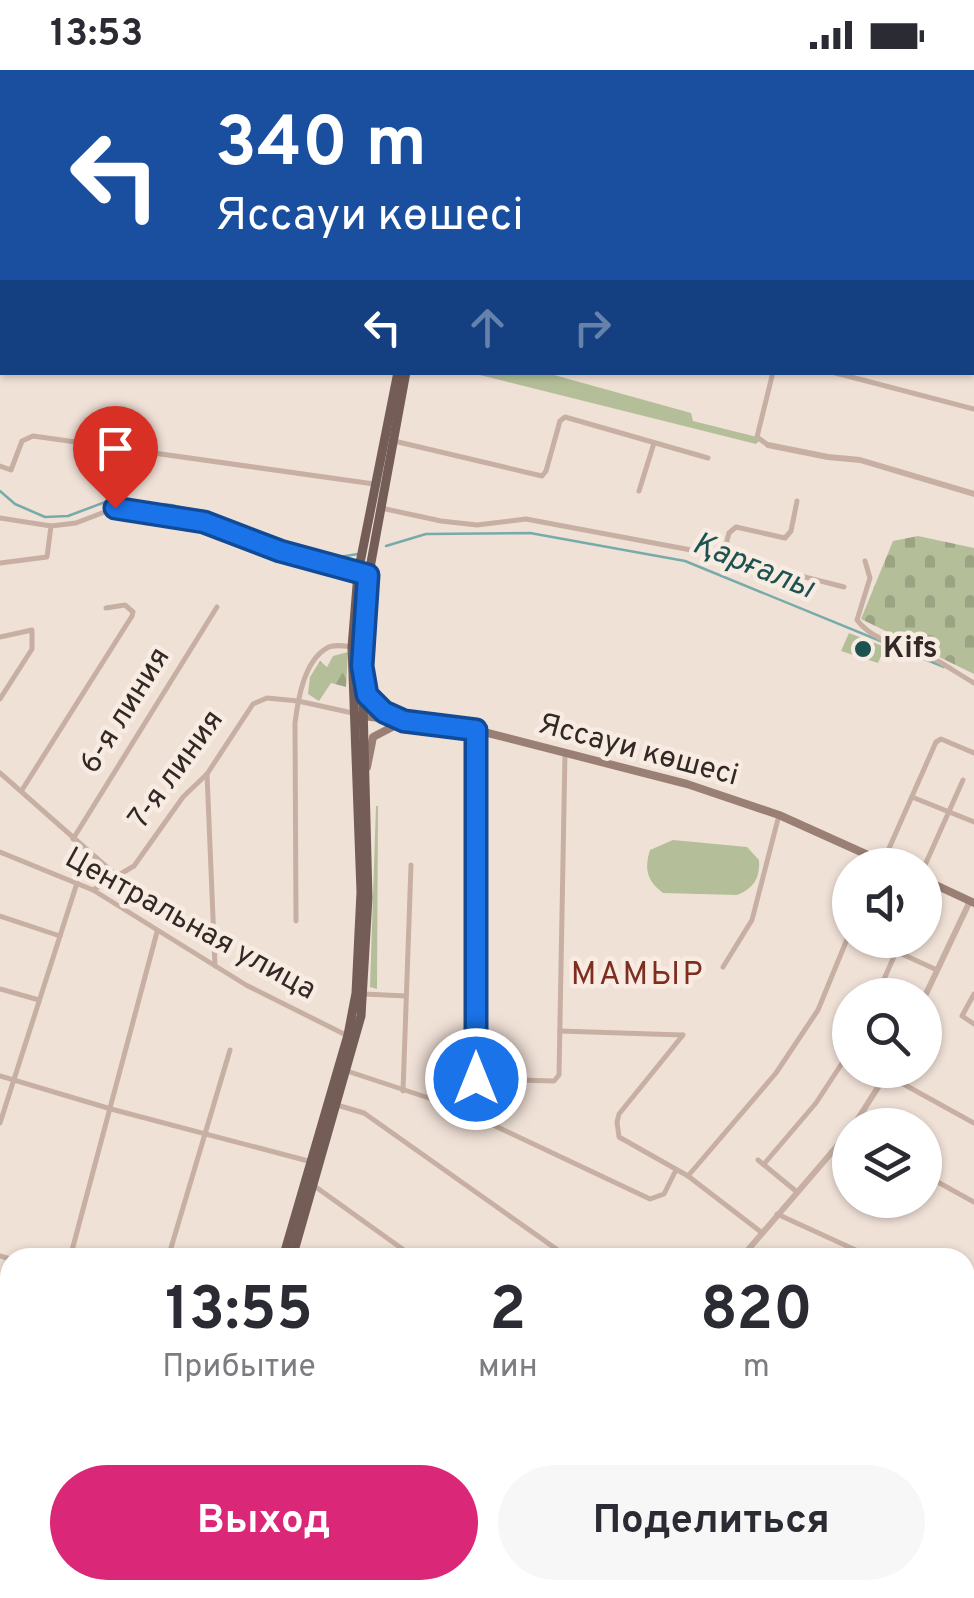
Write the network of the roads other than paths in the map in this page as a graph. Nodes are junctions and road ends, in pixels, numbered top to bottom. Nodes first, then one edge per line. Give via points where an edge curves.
1 (397, 375) edge
2 (405, 375) edge
3 (772, 375) edge
4 (844, 375) edge
5 (974, 409) edge
6 (394, 440) junction
7 (654, 444) junction
8 (768, 445) joint
9 (708, 458) dead end
10 (0, 466) edge
11 (378, 484) junction
12 (638, 491) dead end
13 (974, 494) edge
14 (797, 501) dead end
15 (381, 508) junction
16 (0, 518) edge
17 (52, 526) junction
18 (368, 547) junction
19 (724, 556) junction
20 (865, 561) dead end
21 (0, 563) edge
22 (363, 574) junction
23 (844, 587) dead end
24 (216, 607) dead end
25 (106, 608) dead end
26 (0, 637) edge
27 (352, 647) junction
28 (362, 666) junction
29 (974, 683) edge
30 (0, 699) edge
31 (298, 701) junction
32 (359, 715) junction
33 (404, 721) junction
34 (476, 730) junction
35 (565, 753) junction
36 (974, 753) edge
37 (0, 773) edge
38 (207, 774) junction
39 (365, 776) junction
40 (963, 780) dead end
41 (22, 790) junction
42 (912, 796) junction
43 (948, 811) junction
44 (779, 815) junction
45 (974, 822) edge
46 (73, 839) junction
47 (853, 848) edge
48 (893, 848) edge
49 (932, 848) edge
50 (0, 852) edge
51 (411, 865) dead end
52 (117, 876) junction
53 (78, 882) junction
54 (942, 888) edge
55 (93, 890) junction
56 (972, 902) edge
57 (0, 916) edge
58 (296, 921) dead end
59 (157, 932) junction
60 (60, 936) junction
61 (839, 958) edge
62 (910, 958) edge
63 (215, 967) junction
64 (723, 967) dead end
65 (938, 970) junction
66 (934, 978) edge
67 (0, 989) edge
68 (364, 994) junction
69 (974, 994) edge
70 (406, 996) junction
71 (39, 1000) junction
72 (974, 1024) edge
73 (560, 1030) junction
74 (352, 1037) junction
75 (230, 1050) dead end
76 (348, 1070) junction
77 (0, 1076) edge
78 (13, 1079) junction
79 (476, 1079) junction
80 (832, 1080) edge
81 (915, 1088) edge
82 (404, 1091) junction
83 (337, 1106) junction
84 (110, 1109) junction
85 (476, 1116) junction
86 (0, 1123) edge
87 (974, 1123) edge
88 (203, 1134) junction
89 (832, 1152) edge
90 (315, 1162) junction
91 (676, 1170) junction
92 (688, 1176) junction
93 (942, 1184) edge
94 (313, 1185) junction
95 (797, 1192) junction
96 (974, 1202) edge
97 (777, 1214) junction
98 (761, 1232) junction
99 (73, 1248) edge
100 (171, 1248) edge
101 (286, 1248) edge
102 (295, 1248) edge
103 (401, 1248) edge
104 (555, 1248) edge
105 (749, 1248) edge
106 (851, 1248) edge

1 - 11 main road
2 - 6 main road
3 - 8 street via 757,437
4 - 5 street
6 - 7 street via 542,476 565,417
6 - 15 main road
7 - 9 street
7 - 12 street
8 - 13 street via 860,460
10 - 11 street via 12,470 22,441 33,436
11 - 18 main road
14 - 19 street via 785,538 736,527
15 - 18 main road
15 - 19 street via 477,524 526,519
16 - 17 street
17 - 21 street via 48,557
17 - 22 street via 115,508 164,513
18 - 22 main road
19 - 23 street
20 - 29 street via 870,578 857,620 862,626
22 - 27 main road
22 - 28 main road
24 - 46 street, 6-я линия
25 - 41 street via 133,612
26 - 30 street via 32,630 34,644
27 - 31 street via 322,652
27 - 32 main road
28 - 32 main road
28 - 33 main road via 367,695
31 - 32 street, 7-я линия
31 - 38 street, 7-я линия via 267,698 252,704
31 - 58 street
32 - 33 main road, Яссауи көшесі
32 - 39 main road
32 - 74 main road via 361,892
33 - 34 main road, Яссауи көшесі
33 - 39 main road via 373,736
34 - 35 main road, Яссауи көшесі
34 - 79 street
35 - 44 main road, Яссауи көшесі
35 - 73 street
36 - 42 street via 936,742
37 - 41 street
38 - 52 street, 7-я линия via 134,866
38 - 63 street
39 - 68 main road
40 - 43 street
41 - 46 street
42 - 43 street
42 - 48 street
43 - 45 street
43 - 49 street
44 - 47 main road, Яссауи көшесі
44 - 64 street via 752,920
46 - 52 street
50 - 53 street, Центральная улица
51 - 70 street
52 - 55 street, 7-я линия
53 - 55 street, Центральная улица
53 - 60 street
54 - 56 main road
55 - 59 street, Центральная улица
56 - 65 street
57 - 60 street
59 - 63 street, Центральная улица
59 - 84 street
60 - 71 street
61 - 92 street via 818,1010 776,1073
62 - 65 street
63 - 74 street, Центральная улица
65 - 66 street
67 - 71 street
68 - 70 street
68 - 74 main road
69 - 72 street via 962,1016
70 - 82 street
71 - 78 street
73 - 79 street via 558,1079
73 - 91 street via 684,1035 617,1118 621,1140
74 - 76 main road
74 - 90 main road
75 - 88 street
76 - 82 street
76 - 83 main road
77 - 78 street
78 - 84 street
78 - 86 street
79 - 85 street
80 - 95 street via 761,1162
81 - 87 street
82 - 85 street
83 - 90 main road
83 - 104 street via 364,1113
84 - 88 street
84 - 99 street
85 - 91 street via 650,1199 664,1194
88 - 90 street
88 - 100 street
89 - 95 street
90 - 94 main road
90 - 101 main road
91 - 92 street
92 - 98 street
93 - 96 street
94 - 102 main road
94 - 103 street
95 - 97 street
97 - 98 street
97 - 106 street
98 - 105 street

